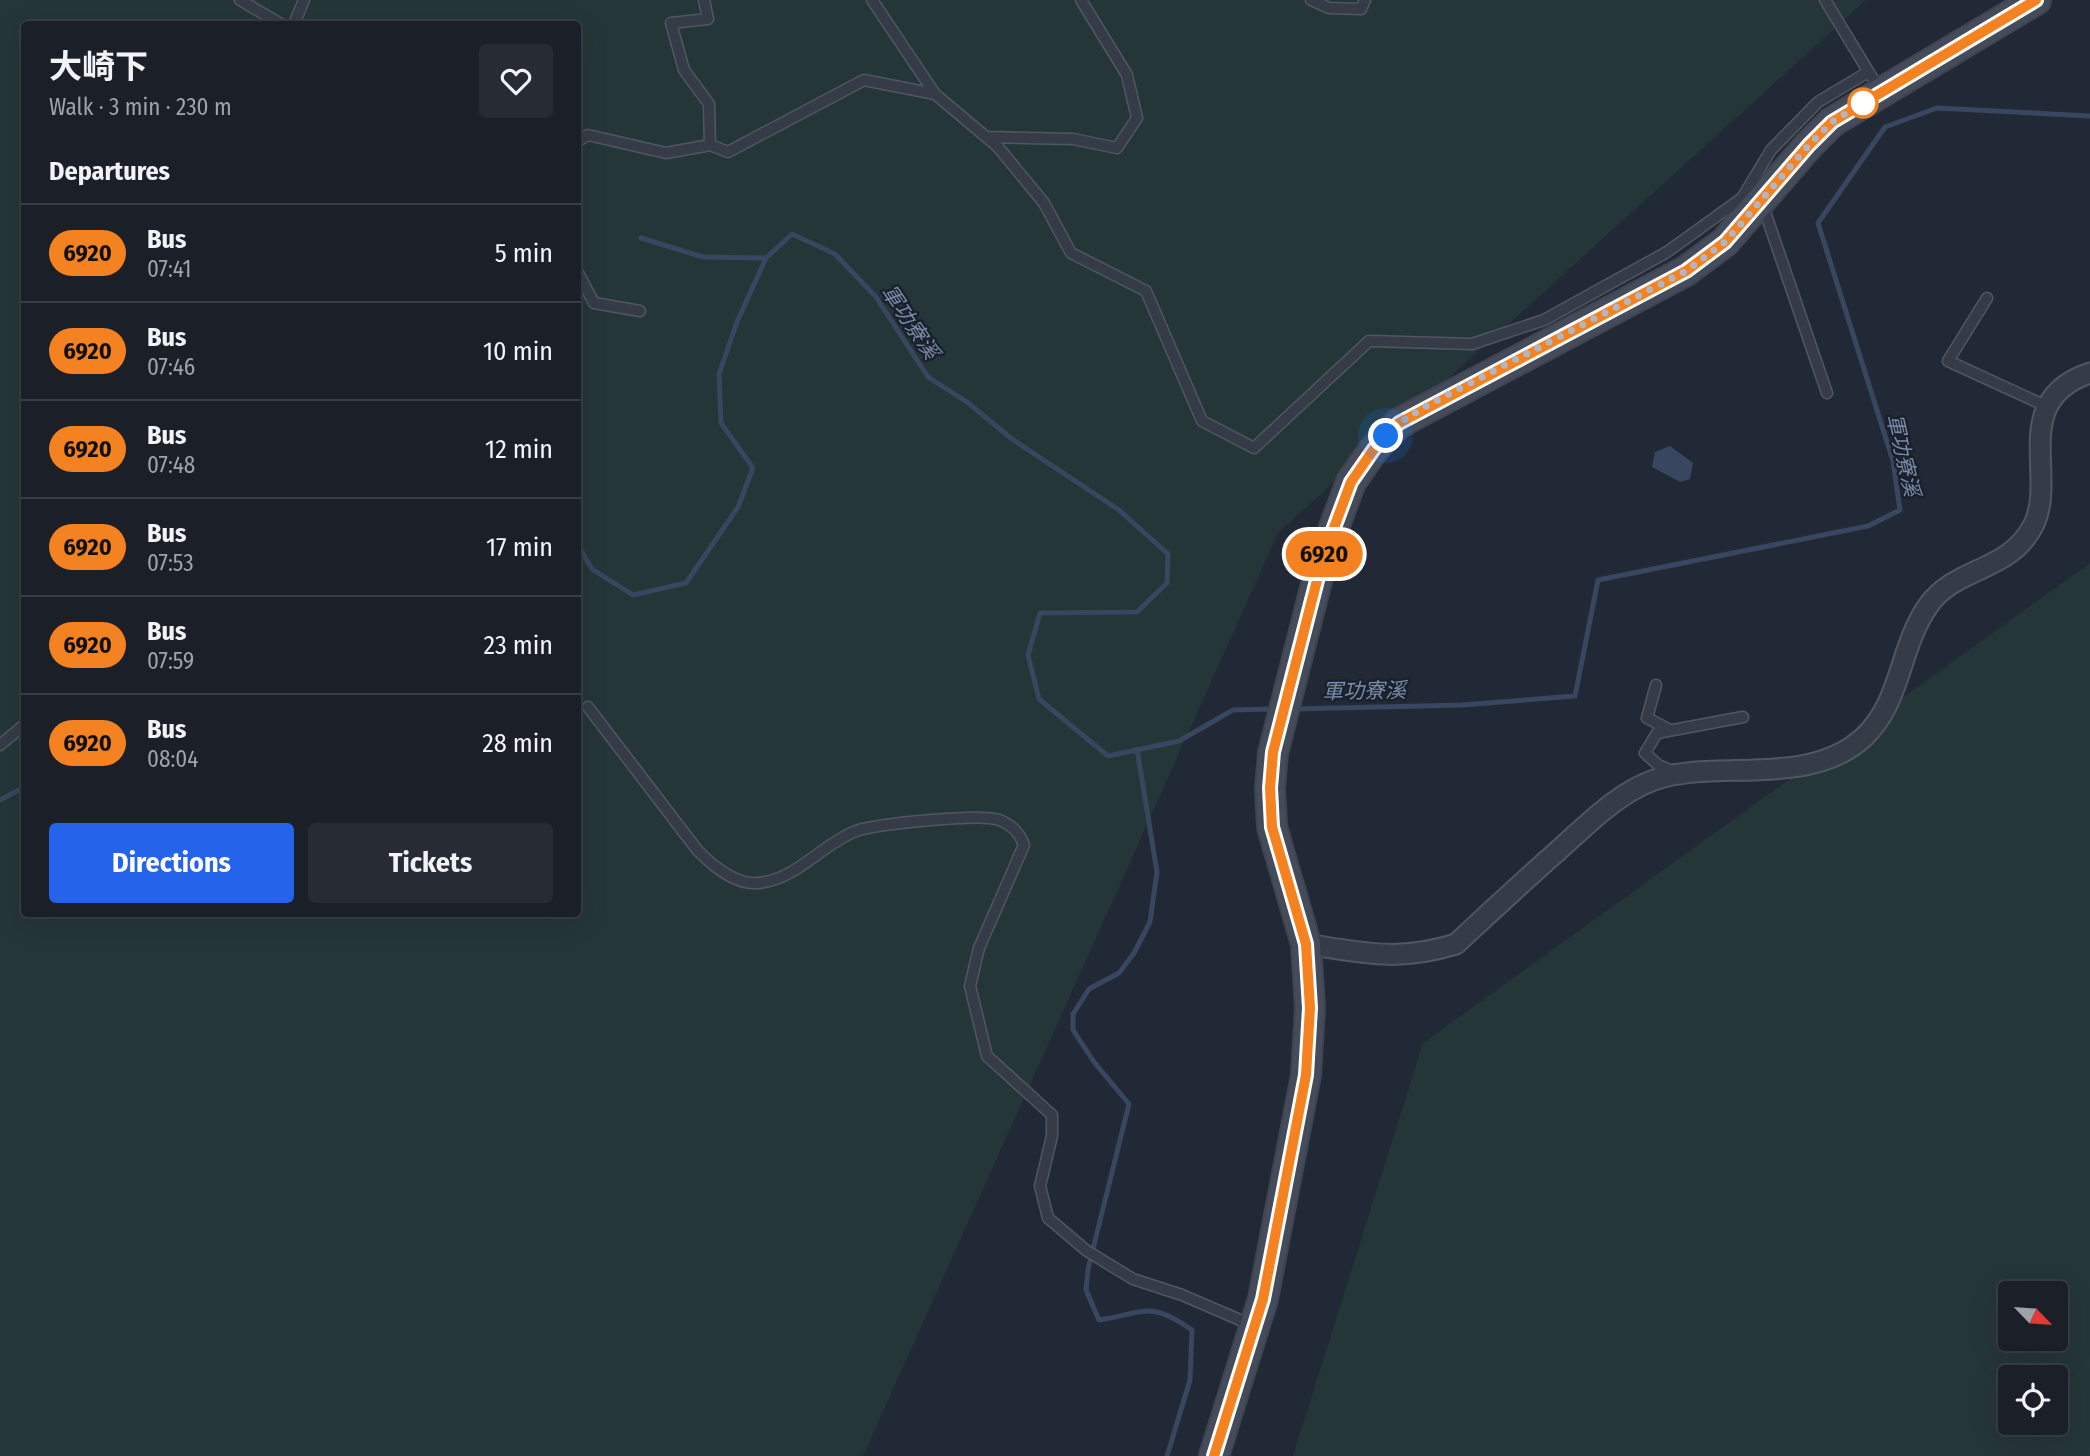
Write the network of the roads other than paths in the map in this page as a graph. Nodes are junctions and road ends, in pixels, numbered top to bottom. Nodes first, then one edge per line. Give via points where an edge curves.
1 (240, 0) edge
2 (304, 0) edge
3 (704, 0) edge
4 (872, 0) edge
5 (1081, 0) edge
6 (1311, 0) edge
7 (1365, 0) edge
8 (1825, 0) edge
9 (2036, 0) edge
10 (276, 21) edge
11 (295, 21) edge
12 (1875, 83) junction
13 (935, 94) junction
14 (986, 137) junction
15 (581, 139) edge
16 (710, 145) junction
17 (1760, 199) junction
18 (581, 279) edge
19 (1987, 298) dead end
20 (640, 311) dead end
21 (2090, 373) edge
22 (1827, 393) dead end
23 (2048, 407) junction
24 (1656, 685) dead end
25 (588, 706) dead end
26 (1743, 717) dead end
27 (21, 728) edge
28 (1670, 730) junction
29 (0, 745) edge
30 (1682, 775) junction
31 (1306, 944) junction
32 (1254, 1326) junction
33 (1214, 1456) edge

1 - 10 lane
2 - 11 lane
3 - 16 lane via 708,19 671,23 684,70 709,104
4 - 13 lane
5 - 14 lane via 1127,75 1137,118 1117,148 1073,139
6 - 7 lane via 1329,8 1361,9
8 - 12 lane
9 - 12 street
12 - 14 lane via 1818,102 1771,150 1742,198 1667,252 1544,320 1472,344 1369,341 1254,448 1202,421 1146,291 1071,253 1044,203
12 - 17 street
13 - 14 lane
13 - 16 lane via 864,80 728,152
15 - 16 lane via 587,135 666,153
17 - 22 lane
17 - 31 street via 1725,242 1686,271 1399,423 1351,482 1323,557 1273,752 1272,827
18 - 20 lane via 594,303
19 - 23 lane via 1948,361
21 - 23 street via 2062,389
23 - 30 street via 2041,430 2039,500 2035,522 2024,542 2010,556 1942,589 1927,606 1883,716 1862,739 1832,756 1781,770
24 - 28 lane via 1647,718
25 - 32 lane via 698,851 713,866 754,884 802,865 856,831 925,821 998,819 1019,832 1024,845 979,948 970,986 987,1056 1052,1115 1040,1186 1048,1217 1087,1251 1133,1279
26 - 28 lane
27 - 29 lane
28 - 30 lane via 1657,733 1645,753 1658,765
30 - 31 street via 1654,780 1611,803 1456,944 1424,954 1389,957
31 - 32 street via 1310,1008 1306,1075
32 - 33 street

